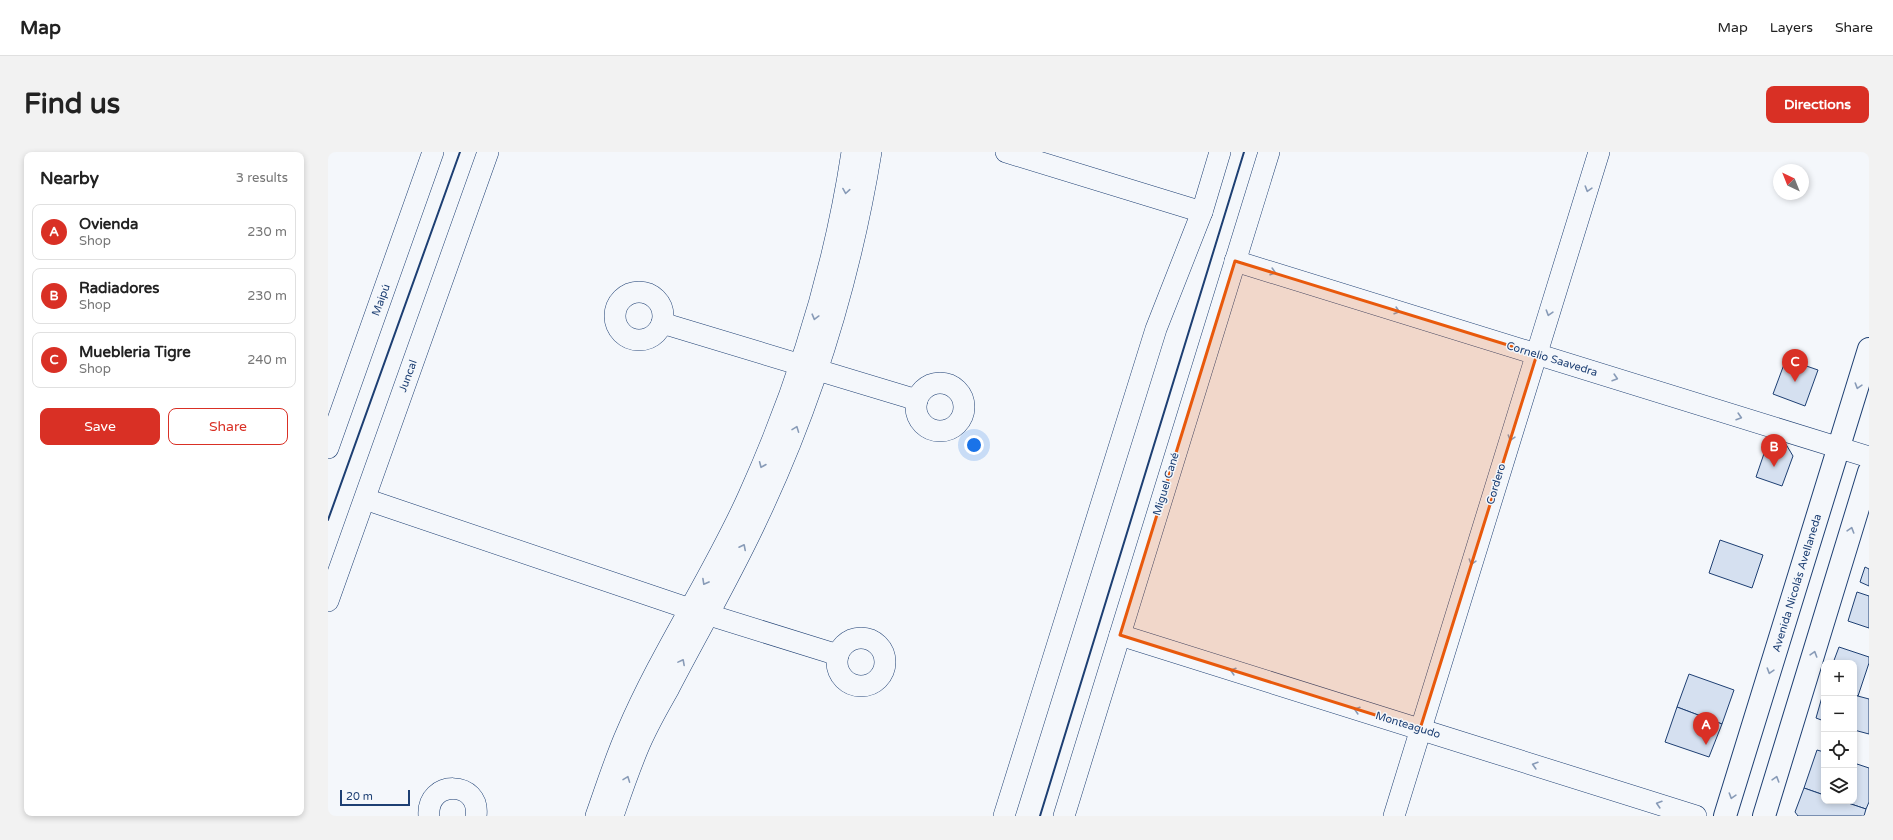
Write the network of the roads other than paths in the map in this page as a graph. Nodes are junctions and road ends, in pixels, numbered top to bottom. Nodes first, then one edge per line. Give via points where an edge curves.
1 (433, 152) edge
2 (488, 152) edge
3 (852, 152) edge
4 (871, 152) edge
5 (1006, 152) edge
6 (1220, 152) edge
7 (1269, 152) edge
8 (1599, 152) edge
9 (1202, 212) junction
10 (1236, 260) junction
11 (662, 323) dead end
12 (1869, 349) edge
13 (1537, 354) junction
14 (810, 368) junction
15 (917, 400) dead end
16 (328, 448) edge
17 (1839, 448) junction
18 (1869, 457) edge
19 (1869, 472) edge
20 (364, 499) junction
21 (328, 601) edge
22 (699, 612) junction
23 (1120, 635) junction
24 (838, 655) dead end
25 (1420, 729) junction
26 (429, 816) edge
27 (476, 816) edge
28 (596, 816) edge
29 (613, 816) edge
30 (1004, 816) edge
31 (1064, 816) edge
32 (1394, 816) edge
33 (1696, 816) edge
34 (1725, 816) edge
35 (1764, 816) edge

1 - 16 street, Maipú
2 - 20 street, Juncal
3 -> 14 street
4 - 14 street via 855,240
5 - 9 street
6 - 9 street
7 - 10 street, Miguel Cané
8 -> 13 street, Cordero
9 - 30 street via 1156,329
10 -> 13 street, Cornelio Saavedra
10 - 23 street, Miguel Cané
11 - 14 street
12 -> 17 main road, Avenida Nicolás Avellaneda
13 -> 17 street, Cornelio Saavedra
13 -> 25 street, Cordero
14 - 15 street
14 - 22 street via 787,452 759,516
17 - 18 street, Cornelio Saavedra
17 -> 34 main road, Avenida Nicolás Avellaneda
35 -> 19 main road
20 - 21 street, Juncal
20 - 22 street
22 - 24 street
22 - 28 street via 627,731
29 -> 22 street via 642,738
25 -> 23 street, Monteagudo
23 - 31 street, Miguel Cané
25 - 32 street, Cordero
33 -> 25 street, Monteagudo
26 - 27 street via 433,799 452,788 466,792 472,798 476,804

